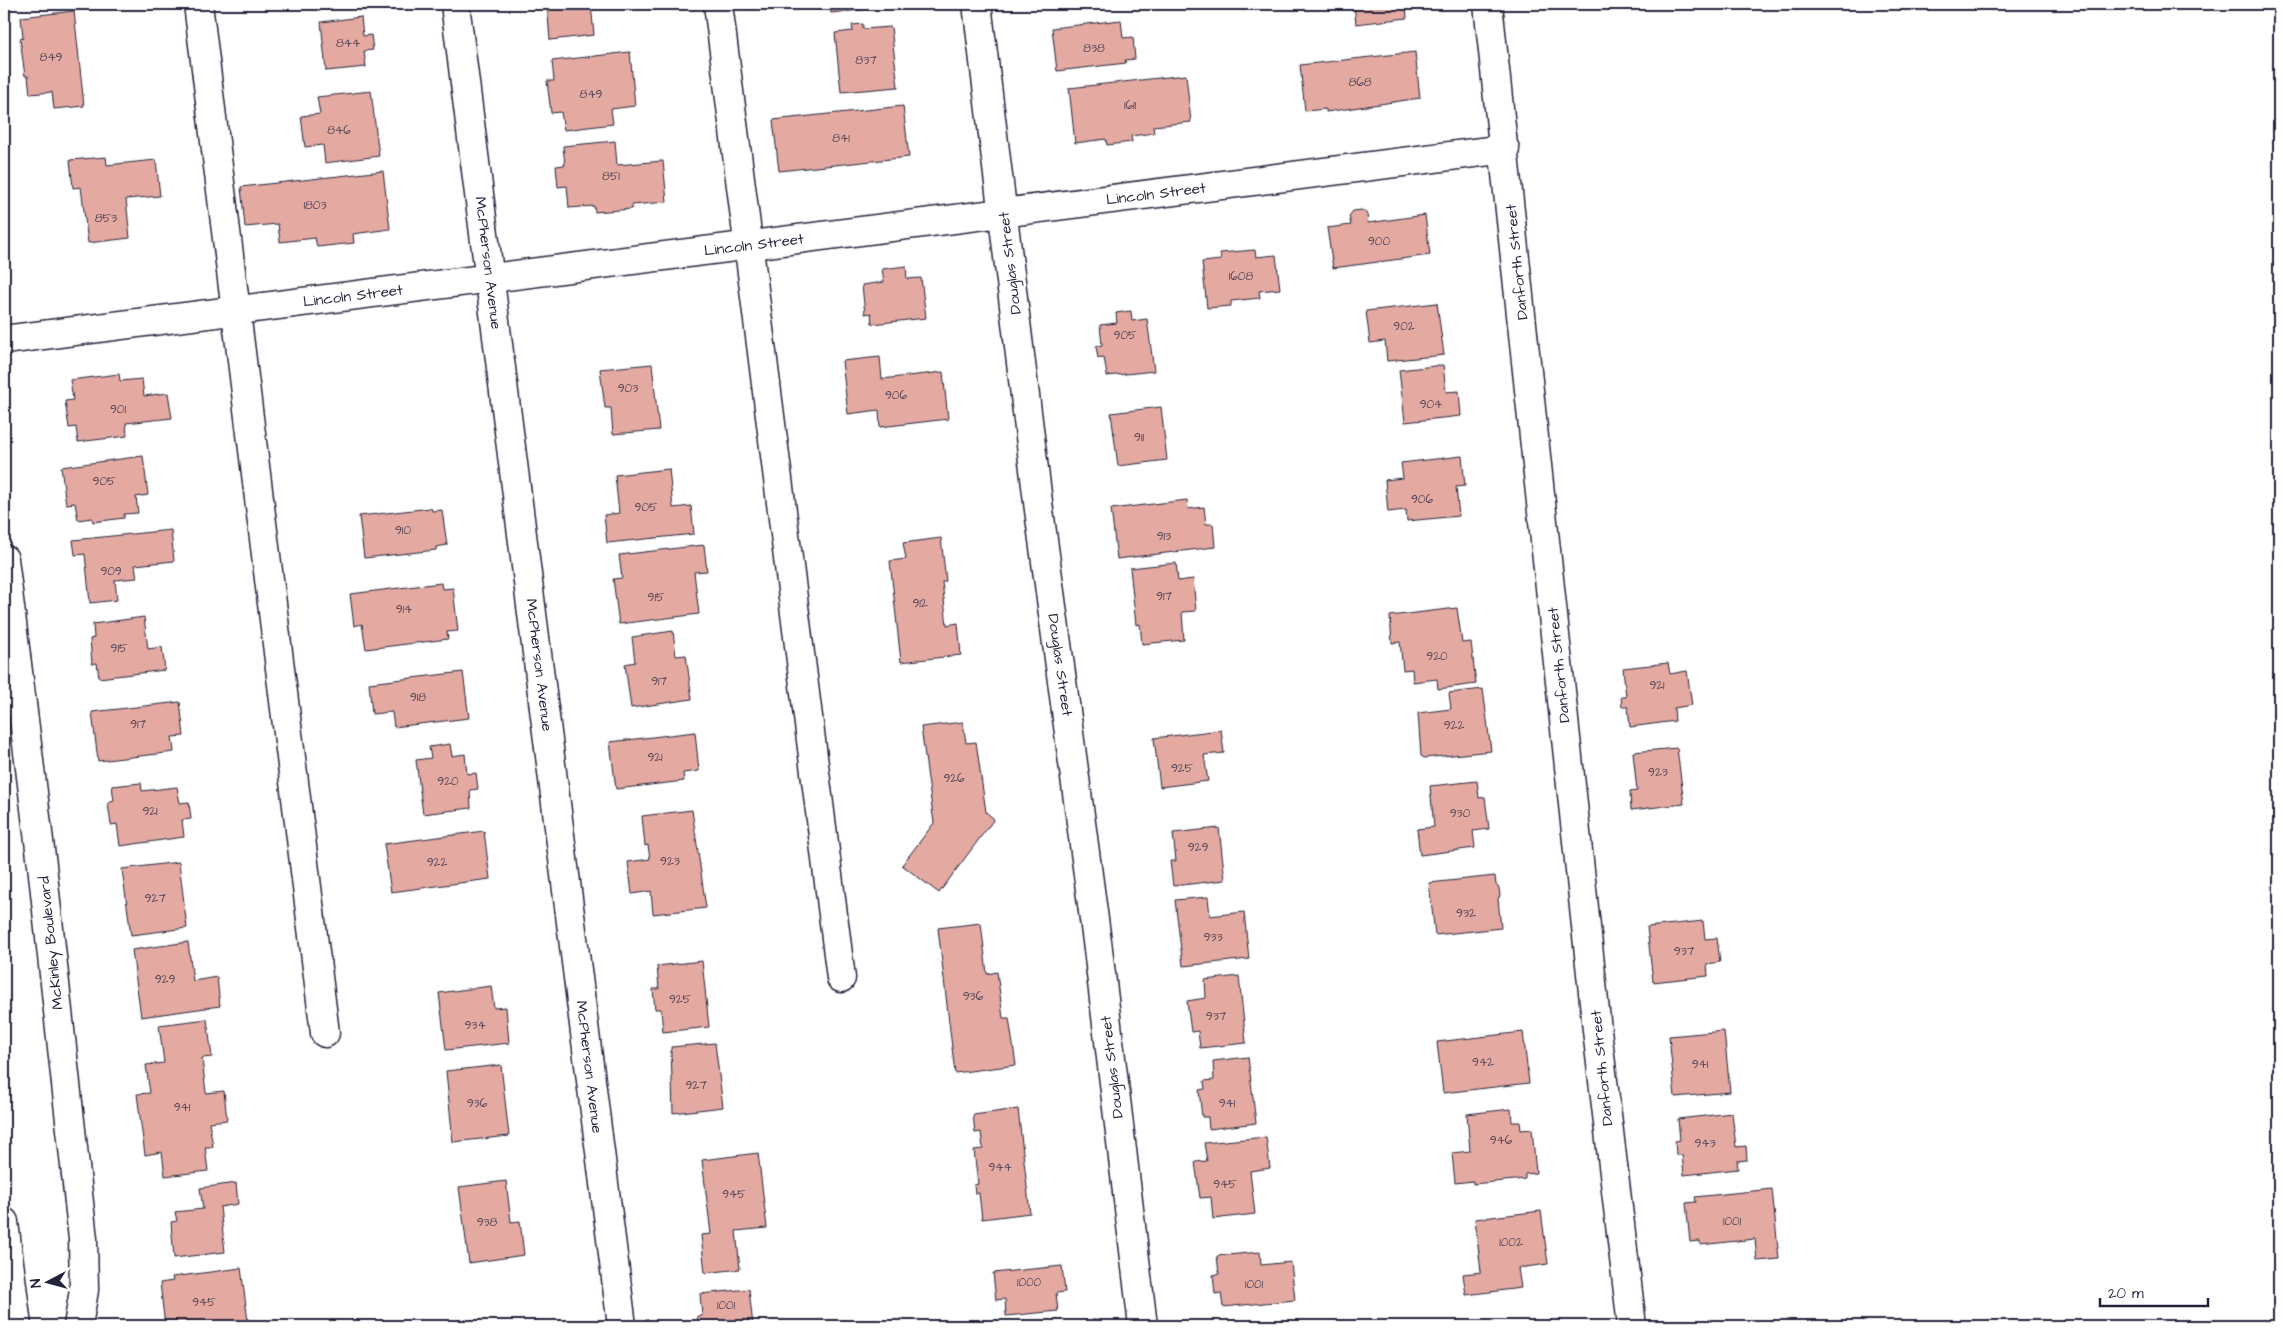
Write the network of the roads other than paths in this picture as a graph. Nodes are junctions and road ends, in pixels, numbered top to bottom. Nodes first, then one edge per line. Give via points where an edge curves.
1 (198, 4) edge
2 (456, 4) edge
3 (718, 4) edge
4 (978, 4) edge
5 (1488, 4) edge
6 (1505, 149) junction
7 (1004, 213) junction
8 (749, 246) junction
9 (490, 278) junction
10 (237, 311) junction
11 (4, 340) edge
12 (4, 559) edge
13 (842, 978) dead end
14 (325, 1033) dead end
15 (4, 1222) edge
16 (17, 1326) edge
17 (78, 1326) edge
18 (622, 1326) edge
19 (1143, 1326) edge
20 (1632, 1326) edge

1 - 10 street
2 - 9 street, McPherson Avenue
3 - 8 street
4 - 7 street, Douglas Street
5 - 6 street, Danforth Street
6 - 7 street, Lincoln Street
6 - 20 street, Danforth Street via 1597,1030
7 - 8 street, Lincoln Street
7 - 19 street, Douglas Street
8 - 9 street, Lincoln Street
8 - 13 street
9 - 10 street, Lincoln Street
9 - 18 street, McPherson Avenue
10 - 11 street, Lincoln Street
10 - 14 street
12 - 17 street, McKinley Boulevard via 83,1239 84,1290
15 - 16 street

